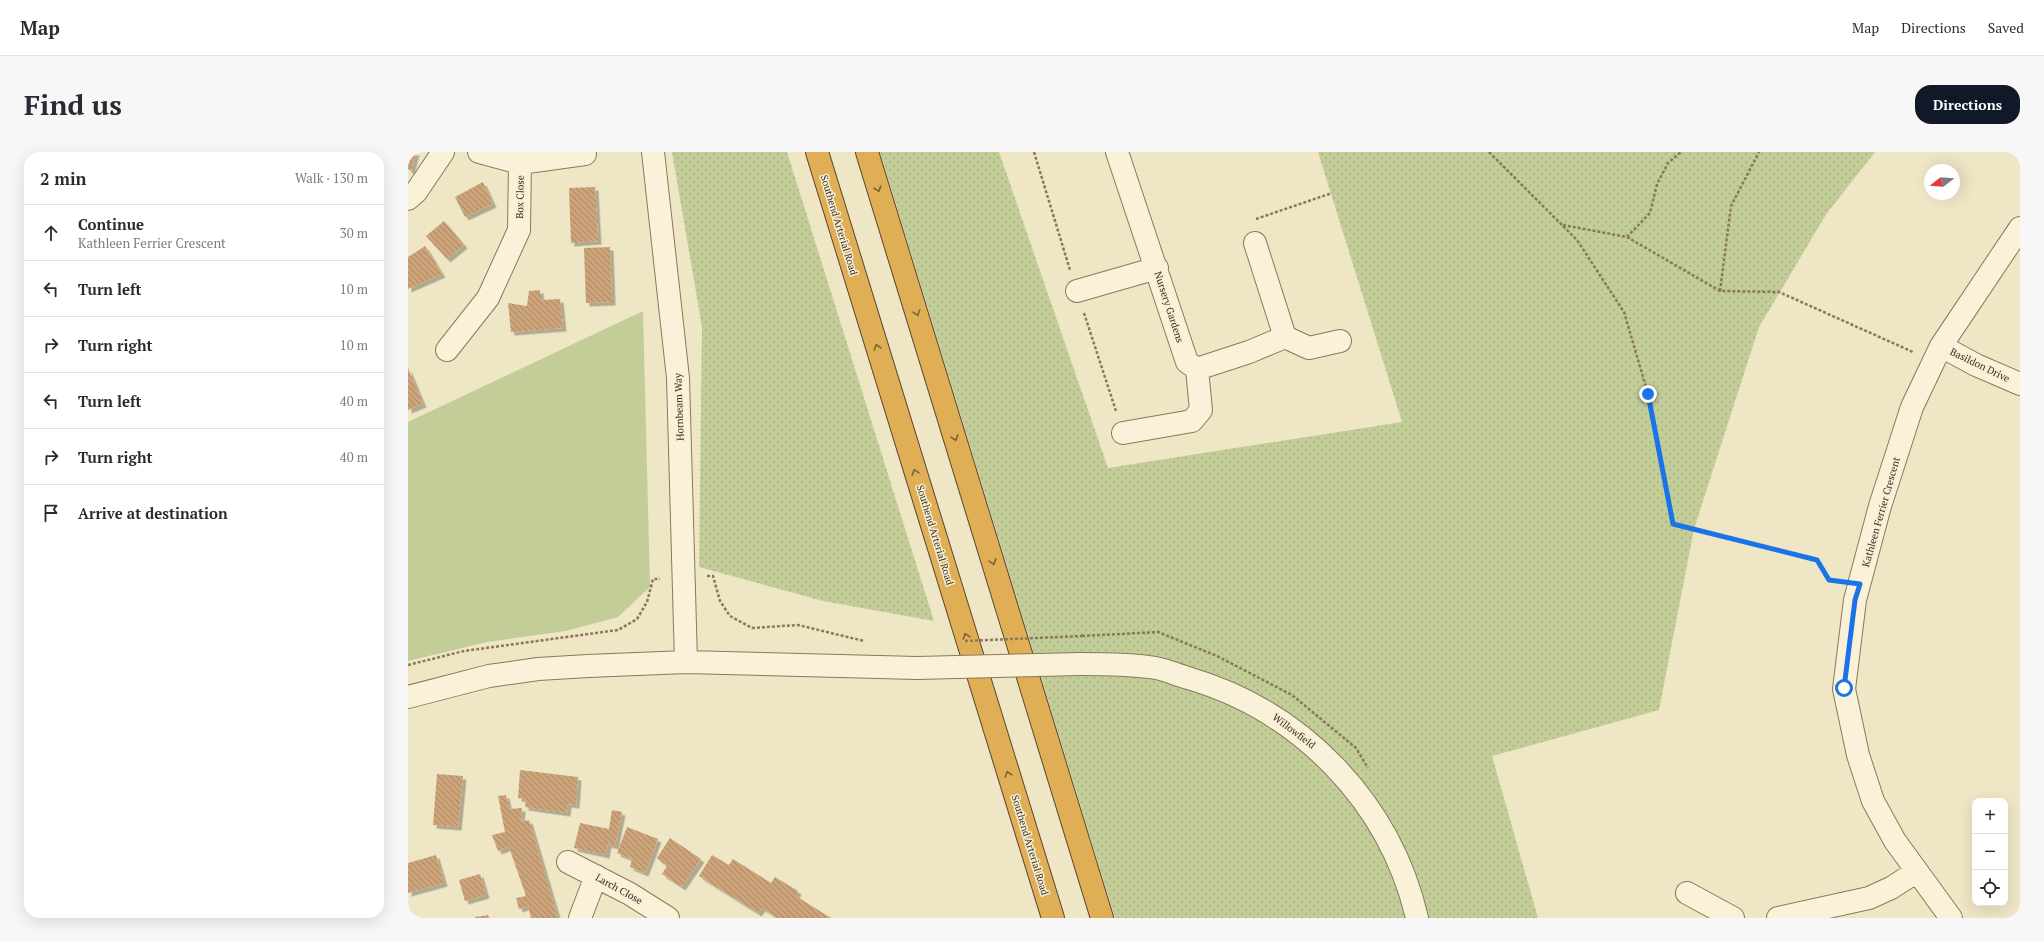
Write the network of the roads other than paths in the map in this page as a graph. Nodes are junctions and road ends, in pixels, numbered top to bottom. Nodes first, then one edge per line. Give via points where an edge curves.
1 (443, 152) edge
2 (479, 152) edge
3 (653, 152) edge
4 (817, 152) edge
5 (867, 152) edge
6 (1117, 152) edge
7 (585, 154) dead end
8 (520, 163) junction
9 (408, 199) edge
10 (2020, 228) edge
11 (1255, 243) road end
12 (1157, 268) junction
13 (1077, 291) dead end
14 (1285, 337) junction
15 (1340, 341) dead end
16 (447, 350) dead end
17 (1937, 354) junction
18 (1197, 369) junction
19 (2020, 384) edge
20 (1123, 433) dead end
21 (686, 662) junction
22 (408, 696) edge
23 (568, 862) dead end
24 (1916, 872) junction
25 (596, 876) junction
26 (1687, 893) dead end
27 (581, 916) edge
28 (668, 918) edge
29 (1053, 918) edge
30 (1102, 918) edge
31 (1417, 918) edge
32 (1733, 918) edge
33 (1778, 918) edge
34 (1951, 918) edge

1 - 9 street via 416,192
2 - 8 street, Box Close
3 - 21 street, Hornbeam Way via 678,378
29 -> 4 highway, Southend Arterial Road
5 -> 30 highway
6 - 12 street, Nursery Gardens
7 - 8 street, Box Close
8 - 16 street, Box Close via 519,230 488,298
10 - 17 street, Kathleen Ferrier Crescent
11 - 14 street
12 - 13 street
12 - 18 street, Nursery Gardens via 1187,362
14 - 15 street via 1310,348
14 - 18 street
17 - 19 street, Basildon Drive via 1976,365
17 - 24 street, Kathleen Ferrier Crescent via 1912,407 1880,506 1855,600 1844,688 1858,755 1873,801
18 - 20 street via 1201,410 1192,421
21 - 22 street, Willowfield via 538,669 489,676
21 - 31 street, Willowfield, bridge via 917,668 1120,664 1157,668 1225,690 1282,720 1310,742 1361,795 1394,851 1405,876
23 - 25 street, Larch Close
24 - 33 street via 1869,898
24 - 34 street, Kathleen Ferrier Crescent
25 - 27 street
25 - 28 street, Larch Close
26 - 32 street

